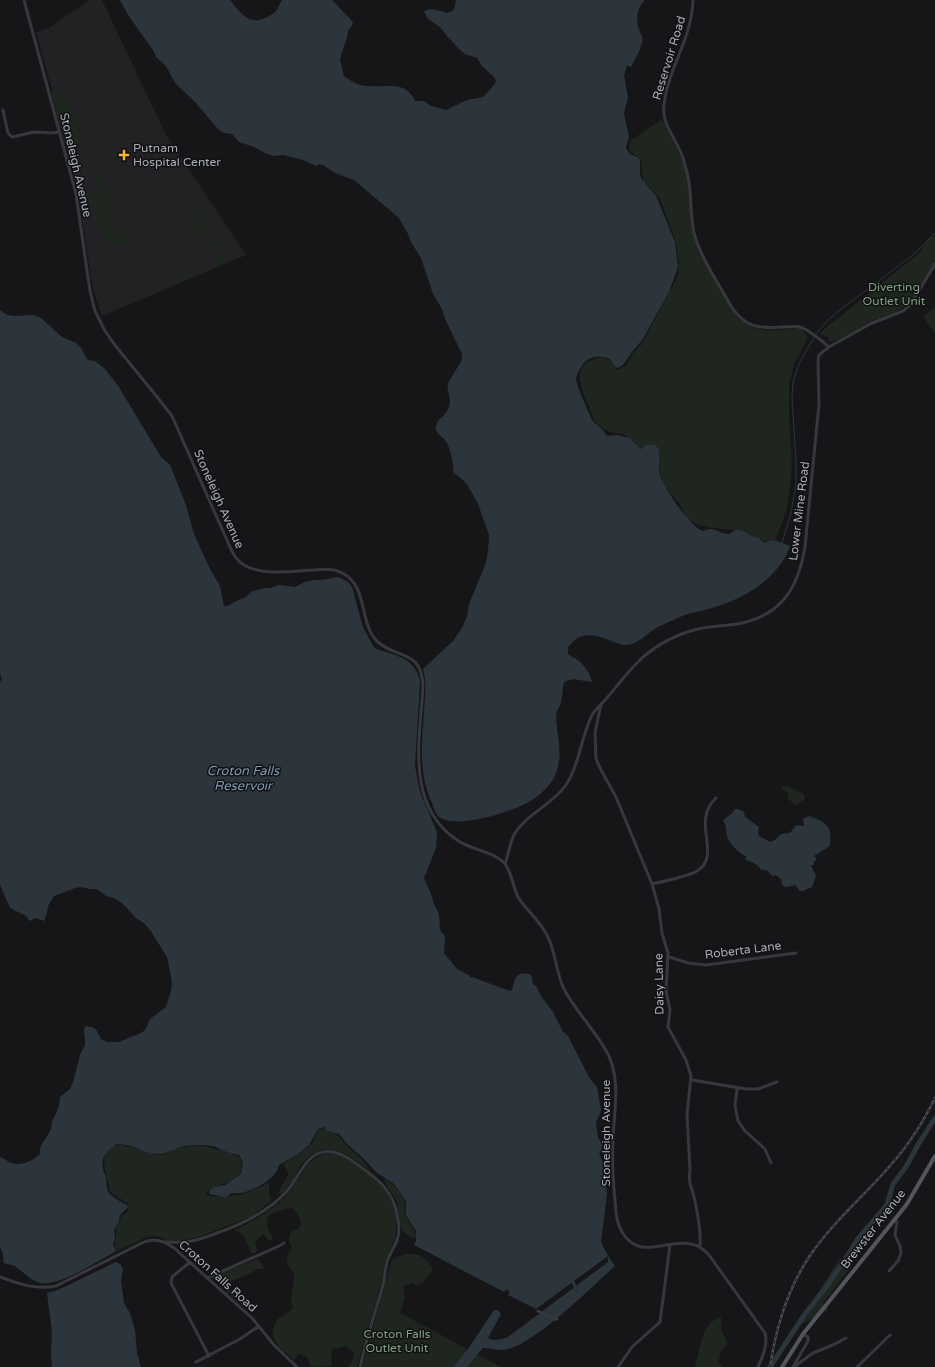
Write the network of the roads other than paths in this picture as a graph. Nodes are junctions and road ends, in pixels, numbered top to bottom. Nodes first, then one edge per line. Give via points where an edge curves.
1 (24, 0) edge
2 (693, 0) edge
3 (3, 110) dead end
4 (59, 132) junction
5 (935, 264) edge
6 (829, 347) junction
7 (602, 704) junction
8 (716, 798) dead end
9 (504, 864) junction
10 (652, 884) junction
11 (796, 953) dead end
12 (669, 957) junction
13 (692, 1080) junction
14 (777, 1082) dead end
15 (737, 1089) junction
16 (935, 1156) edge
17 (771, 1163) dead end
18 (895, 1219) junction
19 (164, 1242) junction
20 (284, 1243) dead end
21 (670, 1245) junction
22 (700, 1247) junction
23 (190, 1262) junction
24 (889, 1271) dead end
25 (0, 1277) edge
26 (207, 1278) junction
27 (538, 1311) dead end
28 (557, 1319) dead end
29 (259, 1326) junction
30 (803, 1334) junction
31 (890, 1335) dead end
32 (846, 1338) dead end
33 (208, 1356) junction
34 (196, 1362) dead end
35 (297, 1367) edge
36 (360, 1367) edge
37 (618, 1367) edge
38 (758, 1367) edge
39 (782, 1367) edge
40 (794, 1367) edge
41 (857, 1367) edge

1 - 4 street, Stoneleigh Avenue
2 - 6 street, Reservoir Road via 691,24 670,79 663,112 686,168 697,241 731,306 741,318 750,325 762,328 802,328
3 - 4 street via 10,136 34,132
4 - 9 street, Stoneleigh Avenue via 76,194 95,311 114,344 172,416 234,556 245,566 258,570 330,569 351,579 358,590 372,636 383,646 410,658 421,672 423,687 418,765 433,814 444,829 458,841 494,856
5 - 6 street, Lower Mine Road via 914,299 903,311 870,324
6 - 7 street, Lower Mine Road via 819,355 818,360 819,404 802,566 788,596 766,614 752,620 699,629 661,644 639,662
7 - 9 street, Lower Mine Road via 592,715 586,728 576,762 566,784 516,832
7 - 10 street, Daisy Lane via 595,733 596,759 616,797
8 - 10 street via 710,803 704,821 708,852 703,866 692,873
9 - 21 street, Stoneleigh Avenue via 518,896 549,939 563,988 604,1047 613,1067 616,1095 612,1161 620,1228 632,1242 642,1247
10 - 12 street, Daisy Lane
11 - 12 street, Roberta Lane via 706,965
12 - 13 street, Daisy Lane via 666,990 670,1010 668,1026 686,1060
13 - 15 street
13 - 22 street, Daisy Lane via 687,1114 689,1179 695,1201
14 - 15 street via 758,1088
15 - 17 street via 735,1105 738,1121 764,1149
16 - 18 main road, Brewster Avenue via 912,1197
18 - 24 street via 895,1235 901,1253
18 - 30 main road, Brewster Avenue
19 - 23 street, Croton Falls Road
19 - 25 street, Croton Falls Road via 144,1242 56,1286 47,1288
19 - 36 street via 198,1240 255,1217 281,1198 307,1162 321,1152 338,1152 352,1160 388,1190 393,1199 399,1225 398,1239 387,1261
20 - 26 street
21 - 22 street, Stoneleigh Avenue via 689,1243
21 - 37 street via 660,1322 632,1347
22 - 38 street via 716,1264 764,1330 765,1347
23 - 26 street, Croton Falls Road
23 - 33 street via 172,1277 171,1283
26 - 29 street, Croton Falls Road
27 - 28 street
29 - 33 street
29 - 35 street, Croton Falls Road
30 - 39 main road, Brewster Avenue
30 - 40 street via 808,1337 808,1342
31 - 41 street
32 - 40 street via 813,1353
33 - 34 street

